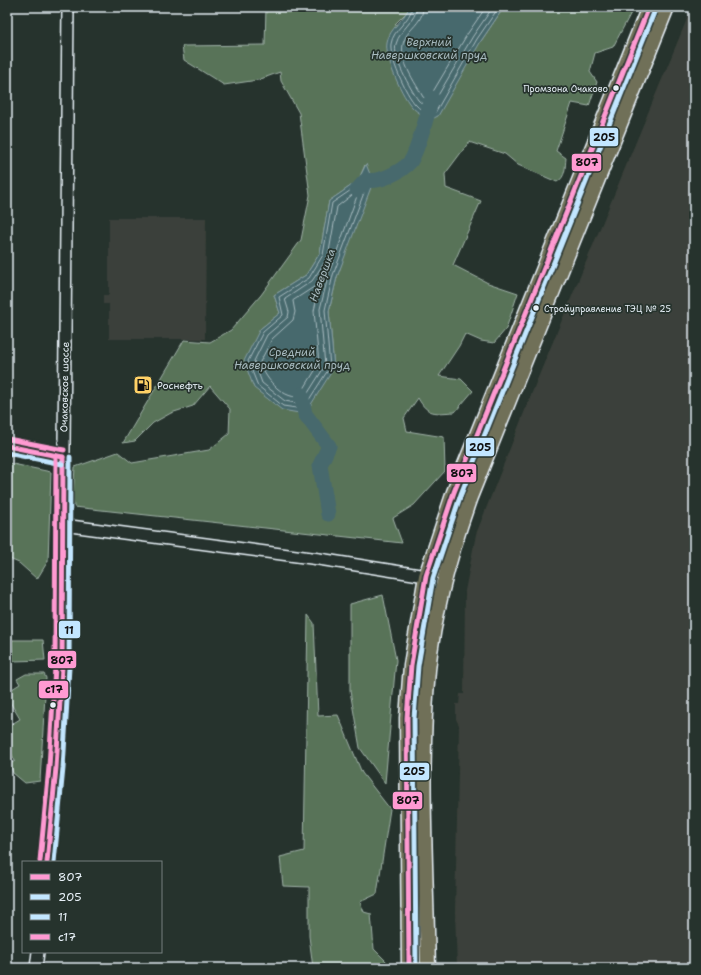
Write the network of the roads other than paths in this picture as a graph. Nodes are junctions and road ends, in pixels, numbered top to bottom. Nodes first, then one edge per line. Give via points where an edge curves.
1 (68, 7) edge
2 (649, 7) edge
3 (667, 7) edge
4 (7, 446) edge
5 (63, 457) junction
6 (63, 525) junction
7 (426, 576) junction
8 (47, 861) edge
9 (38, 953) edge
10 (36, 968) edge
11 (410, 968) edge
12 (428, 968) edge

1 - 5 street, Очаковское шоссе
2 - 7 main road via 454,492
3 - 12 main road via 470,497 444,579 428,670 425,715
4 - 5 street
5 - 6 street, Очаковское шоссе
6 - 7 street
6 - 8 street, Очаковское шоссе via 62,667
7 - 11 main road via 411,665 407,718
9 - 10 street

